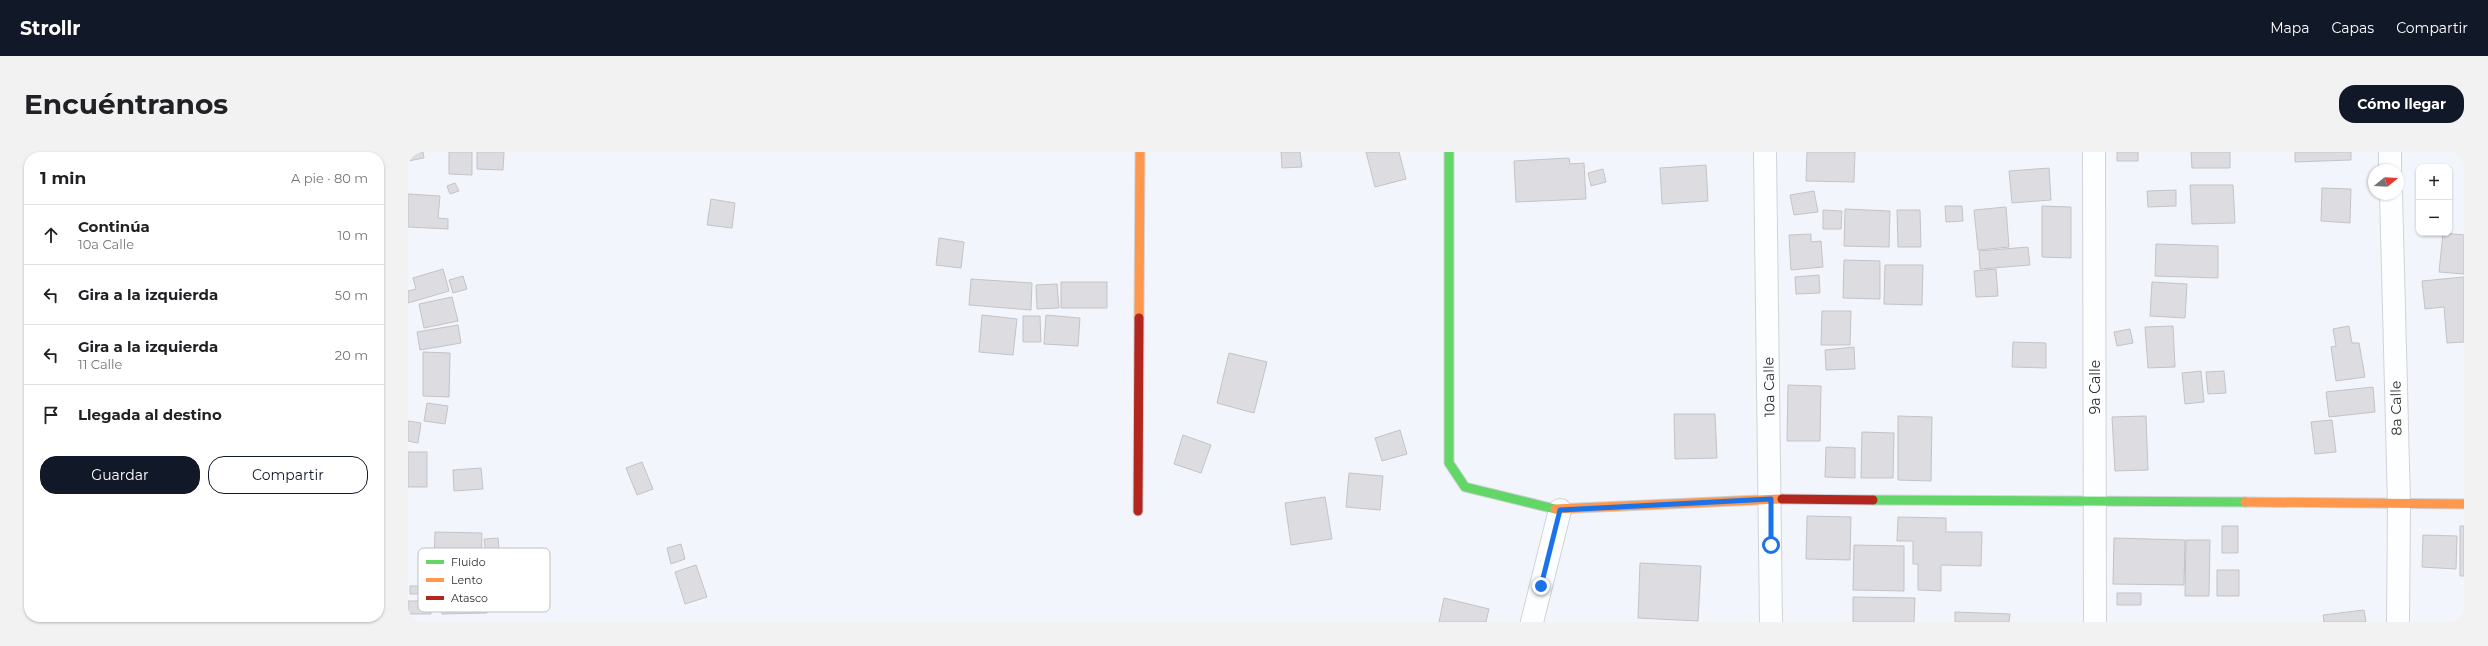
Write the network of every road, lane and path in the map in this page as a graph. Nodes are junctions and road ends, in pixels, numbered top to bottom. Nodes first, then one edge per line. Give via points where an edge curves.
1 (1140, 152) edge
2 (1449, 152) edge
3 (1765, 152) edge
4 (2094, 152) edge
5 (2390, 152) edge
6 (2390, 164) edge
7 (2391, 200) edge
8 (1771, 499) junction
9 (2095, 503) junction
10 (2398, 504) junction
11 (2464, 504) edge
12 (1138, 510) dead end
13 (1560, 510) junction
14 (1532, 622) edge
15 (1772, 622) edge
16 (2095, 622) edge
17 (2398, 622) edge

1 - 12 street
2 - 13 street via 1449,463 1465,487
3 - 8 street, 10a Calle
4 - 9 street, 9a Calle
5 - 6 street
7 - 10 street, 8a Calle
8 - 9 street
8 - 13 street
8 - 15 street, 10a Calle
9 - 10 street
9 - 16 street, 9a Calle
10 - 11 street
10 - 17 street, 8a Calle
13 - 14 street

